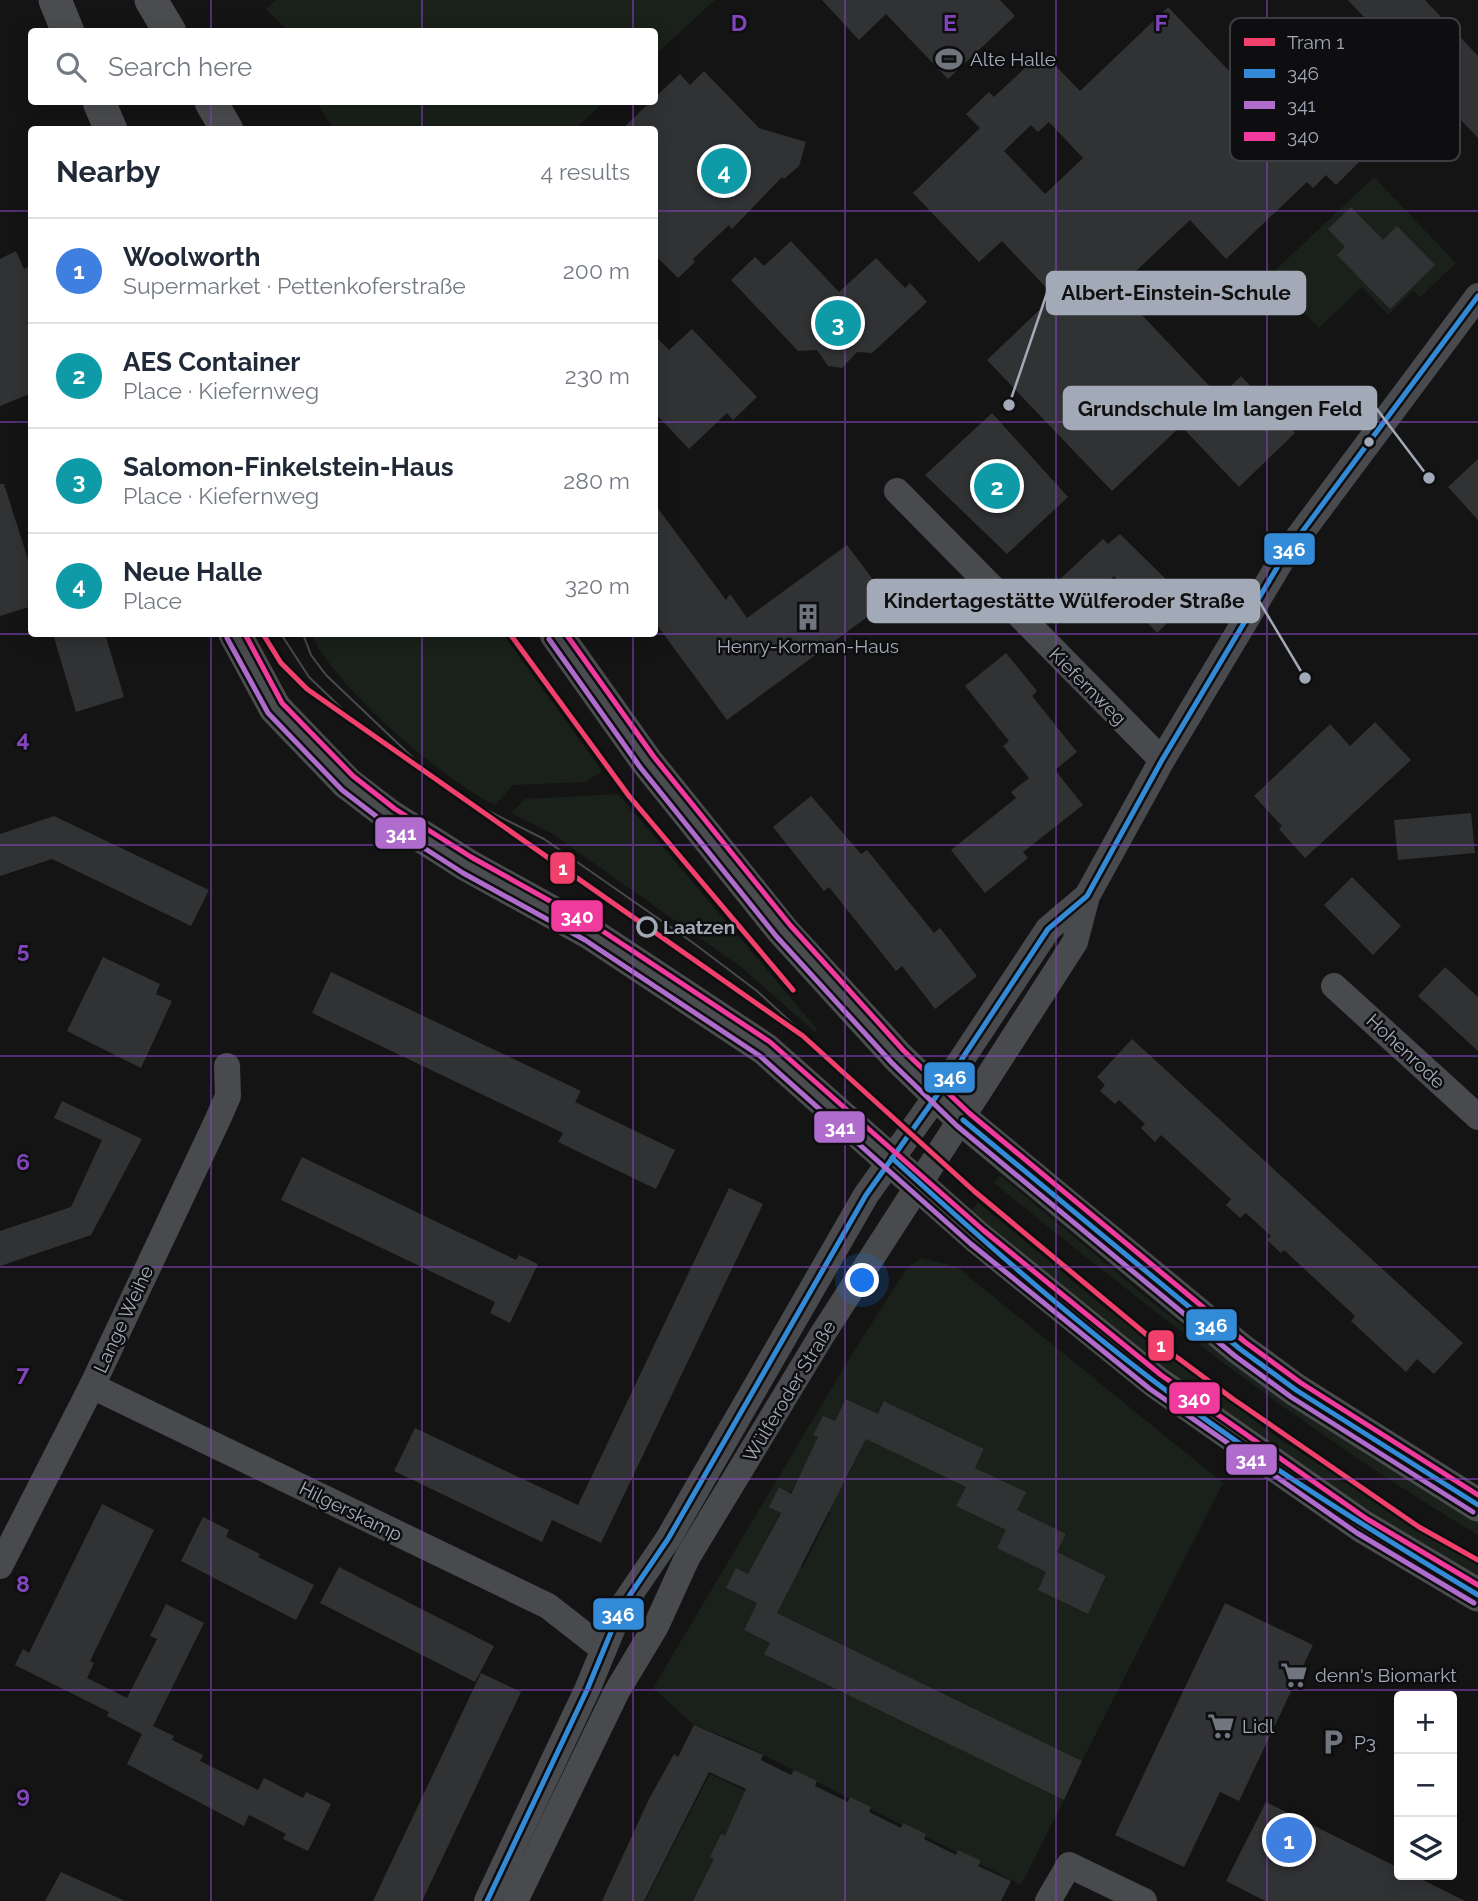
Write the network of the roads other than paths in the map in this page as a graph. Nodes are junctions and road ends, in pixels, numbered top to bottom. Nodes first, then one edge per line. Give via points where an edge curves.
1 (55, 0) edge
2 (151, 0) edge
3 (66, 28) edge
4 (168, 28) edge
5 (100, 105) edge
6 (213, 105) edge
7 (109, 126) edge
8 (226, 126) edge
9 (1478, 296) edge
10 (897, 491) dead end
11 (237, 637) edge
12 (558, 637) edge
13 (1162, 760) junction
14 (1087, 896) junction
15 (1334, 986) dead end
16 (227, 1066) dead end
17 (937, 1095) junction
18 (1478, 1117) edge
19 (963, 1120) junction
20 (892, 1158) junction
21 (920, 1184) junction
22 (92, 1386) junction
23 (1478, 1505) edge
24 (0, 1566) edge
25 (1478, 1595) edge
26 (603, 1649) junction
27 (487, 1901) edge
28 (515, 1901) edge
29 (1048, 1901) edge
30 (1143, 1901) edge

1 - 3 main road
2 - 4 main road
5 - 7 main road
6 - 8 main road
9 - 13 street, Wülferoder Straße via 1284,556
10 - 13 street, Kiefernweg
11 - 20 main road via 275,708 347,783 390,816 590,933 765,1049
12 - 17 main road via 641,754 739,879
13 - 14 street, Wülferoder Straße
14 - 17 street, Wülferoder Straße via 1048,929
14 - 19 street, Wülferoder Straße via 1075,942
15 - 18 street, Hohenrode
16 - 22 street, Lange Weihe via 228,1096
17 - 19 main road
17 - 20 street, Wülferoder Straße
19 - 21 street, Wülferoder Straße
19 - 23 main road via 1240,1349 1319,1405
20 - 21 main road
20 - 26 street, Wülferoder Straße via 866,1195 668,1539 621,1608
21 - 25 main road via 977,1237 1156,1382 1362,1526
21 - 28 street, Wülferoder Straße via 687,1558
22 - 24 street, Lange Weihe
22 - 26 street, Hilgerskamp via 548,1606
26 - 27 street, Wülferoder Straße
29 - 30 street via 1069,1865

